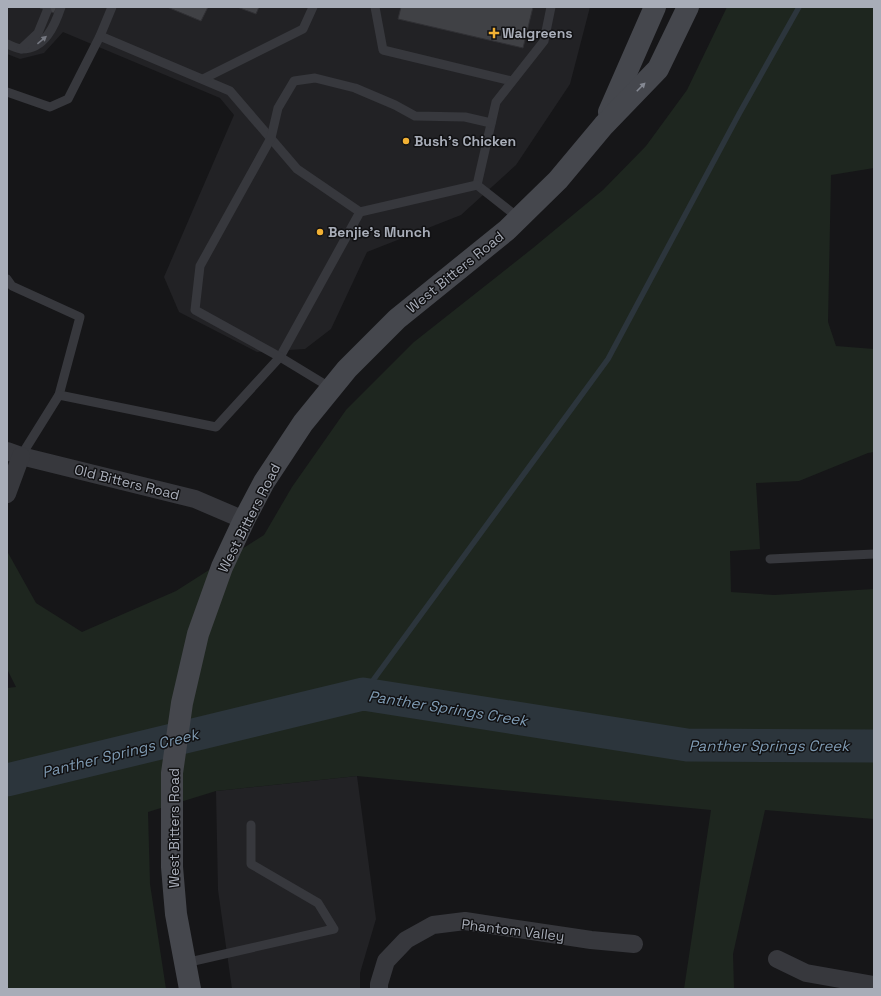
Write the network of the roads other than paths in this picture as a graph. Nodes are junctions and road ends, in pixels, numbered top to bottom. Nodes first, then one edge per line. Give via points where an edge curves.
1 (61, 7) edge
2 (112, 7) edge
3 (313, 7) edge
4 (375, 7) edge
5 (551, 7) edge
6 (655, 7) edge
7 (688, 7) edge
8 (47, 11) dead end
9 (100, 36) junction
10 (7, 44) edge
11 (21, 49) junction
12 (203, 79) junction
13 (512, 82) junction
14 (7, 92) edge
15 (491, 123) junction
16 (604, 125) junction
17 (270, 138) junction
18 (477, 185) junction
19 (360, 212) junction
20 (520, 218) junction
21 (7, 279) edge
22 (280, 356) junction
23 (331, 388) junction
24 (59, 395) junction
25 (14, 453) edge
26 (7, 494) edge
27 (244, 520) junction
28 (874, 554) edge
29 (770, 559) dead end
30 (251, 825) dead end
31 (634, 944) dead end
32 (777, 959) dead end
33 (185, 962) junction
34 (874, 985) edge
35 (851, 986) edge
36 (190, 989) edge
37 (379, 989) edge

11 -> 1 lane via 34,47 48,36
2 - 9 lane
3 - 12 lane via 303,30
4 - 13 lane via 383,50
5 - 13 lane via 544,41
6 - 16 main road, West Bitters Road
16 -> 7 main road, West Bitters Road via 658,69
8 - 11 lane via 38,33
9 - 12 lane
9 - 14 lane via 68,98 50,107
10 - 11 lane
12 - 17 lane via 230,91
13 - 15 lane via 496,102
15 - 17 lane via 465,117 415,116 355,88 315,78 294,81 278,108
15 - 18 lane
16 - 20 main road, West Bitters Road via 558,180
17 - 19 lane via 297,169
17 - 22 lane via 200,266 195,310
18 - 19 lane
18 - 20 lane
19 - 22 lane
20 - 23 main road, West Bitters Road via 397,319
21 - 24 lane via 12,286 80,317
22 - 23 lane
22 - 24 lane via 216,427
23 - 27 main road, West Bitters Road via 298,430 264,482
24 - 25 lane
25 - 26 street
25 - 27 street, Old Bitters Road via 195,499
27 - 33 main road, West Bitters Road via 222,567 198,634 182,703 172,773 172,867 176,914
28 - 29 lane
30 - 33 lane via 251,864 318,903 334,929
31 - 37 street, Phantom Valley via 465,921 433,925 406,940 386,961
32 - 35 street via 806,974
33 - 36 main road, West Bitters Road
34 - 35 street

